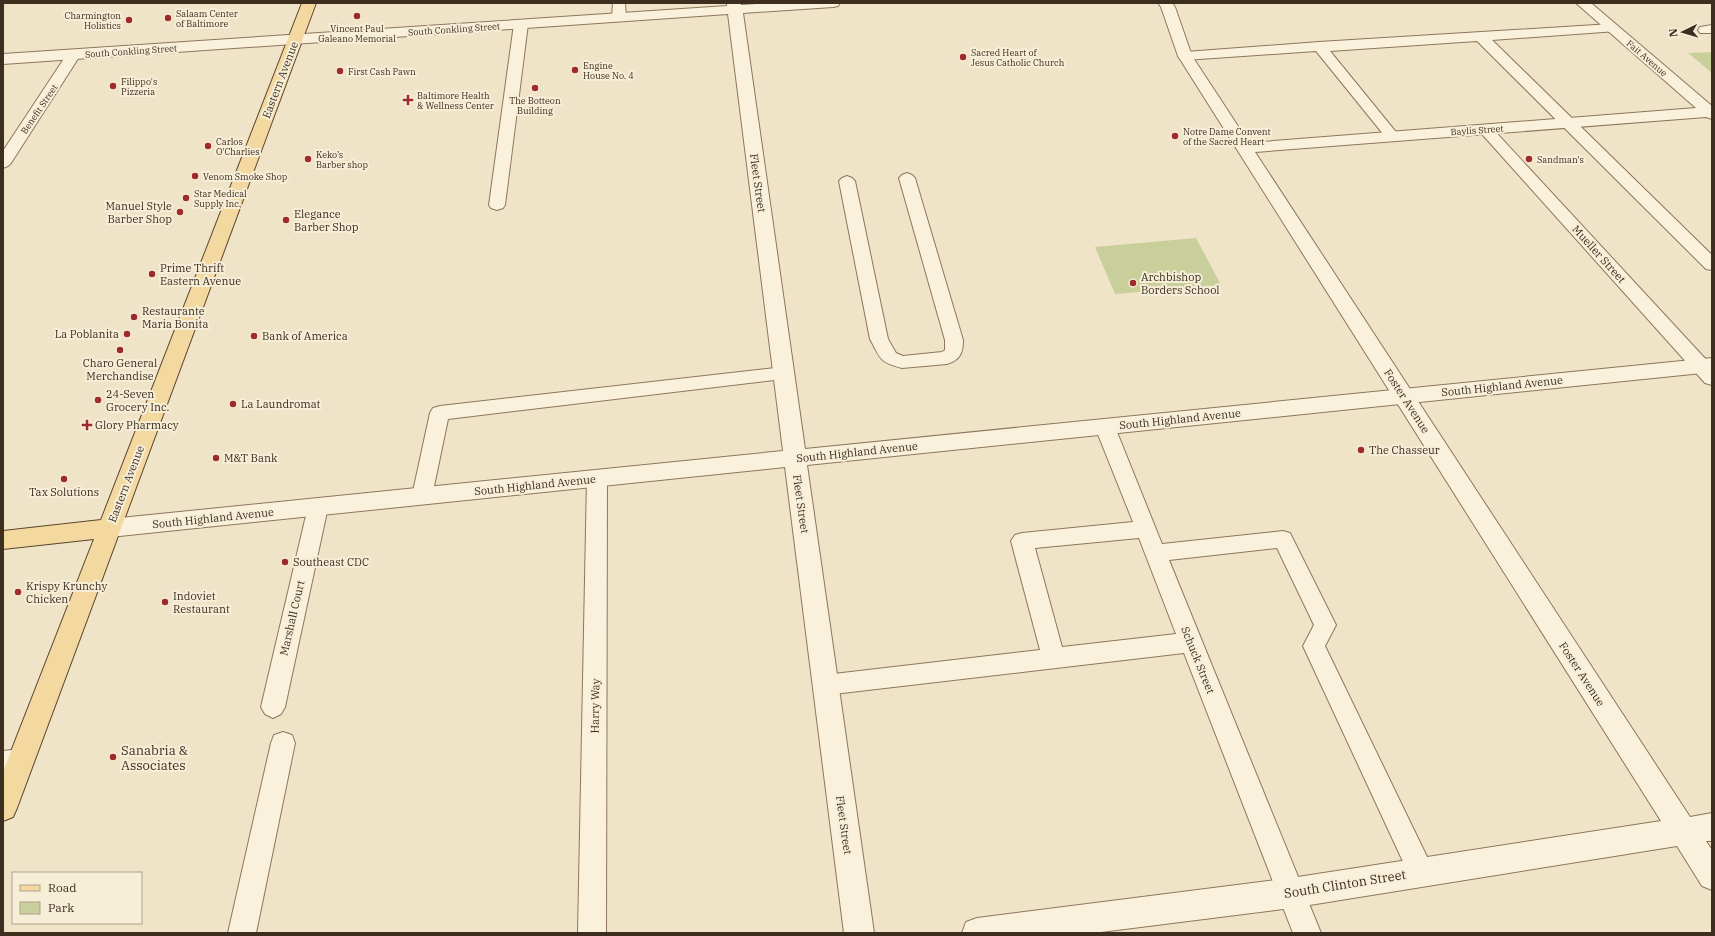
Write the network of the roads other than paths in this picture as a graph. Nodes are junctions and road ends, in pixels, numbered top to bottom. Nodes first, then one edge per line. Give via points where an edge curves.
1 (309, 3) edge
2 (619, 3) edge
3 (833, 3) edge
4 (1165, 3) edge
5 (1583, 3) edge
6 (734, 6) edge
7 (619, 17) junction
8 (521, 24) junction
9 (1612, 28) junction
10 (1480, 36) junction
11 (295, 39) junction
12 (1319, 46) junction
13 (74, 54) junction
14 (1185, 56) junction
15 (3, 59) edge
16 (1711, 113) edge
17 (1568, 123) junction
18 (1486, 130) junction
19 (1393, 137) junction
20 (1244, 148) junction
21 (3, 163) edge
22 (907, 178) dead end
23 (848, 181) dead end
24 (497, 204) dead end
25 (1712, 265) edge
26 (1708, 370) edge
27 (784, 373) junction
28 (1404, 396) junction
29 (1105, 426) junction
30 (795, 458) junction
31 (597, 478) junction
32 (422, 496) junction
33 (318, 507) junction
34 (110, 528) junction
35 (1146, 528) junction
36 (3, 540) edge
37 (1156, 553) junction
38 (1191, 642) junction
39 (1054, 658) junction
40 (825, 685) junction
41 (272, 707) dead end
42 (283, 743) dead end
43 (12, 761) edge
44 (3, 808) edge
45 (1712, 828) edge
46 (1684, 832) junction
47 (1422, 872) junction
48 (1712, 876) edge
49 (1291, 893) junction
50 (242, 933) edge
51 (592, 933) edge
52 (859, 933) edge
53 (977, 933) edge
54 (1307, 933) edge

1 - 11 main road, Eastern Avenue
2 - 7 lane
3 - 6 street, South Conkling Street
4 - 14 street, Foster Avenue
5 - 9 street, Fait Avenue
6 - 7 street, South Conkling Street
6 - 27 street, Fleet Street
7 - 8 street, South Conkling Street
8 - 11 street, South Conkling Street
8 - 24 lane
9 - 10 lane
9 - 16 street, Fait Avenue
10 - 12 lane
10 - 17 lane
11 - 13 street, South Conkling Street
11 - 34 main road, Eastern Avenue
12 - 14 lane
12 - 19 lane
13 - 15 street, South Conkling Street
13 - 21 lane, Benefit Street
14 - 20 street, Foster Avenue
16 - 17 street, Baylis Street
17 - 18 street, Baylis Street
17 - 25 lane
18 - 19 street, Baylis Street
18 - 26 lane, Mueller Street
19 - 20 street, Baylis Street
20 - 28 street, Foster Avenue
22 - 23 lane via 954,340 954,352 947,358 902,362 889,357 879,339
26 - 28 street, South Highland Avenue
27 - 30 street, Fleet Street
27 - 32 lane via 440,413
28 - 29 street, South Highland Avenue
28 - 46 street, Foster Avenue
29 - 30 street, South Highland Avenue
29 - 35 lane, Schuck Street
30 - 31 street, South Highland Avenue
30 - 40 street, Fleet Street
31 - 32 street, South Highland Avenue
31 - 51 lane, Harry Way
32 - 33 street, South Highland Avenue
33 - 34 street, South Highland Avenue
33 - 41 lane, Marshall Court
34 - 36 main road, South Highland Avenue
34 - 43 main road, Eastern Avenue
35 - 37 lane, Schuck Street
35 - 39 lane via 1022,541
37 - 38 lane, Schuck Street
37 - 47 lane via 1283,539 1325,625 1314,646
38 - 39 lane
38 - 49 lane, Schuck Street
39 - 40 lane
40 - 52 street, Fleet Street
42 - 50 lane
43 - 44 main road, Eastern Avenue
45 - 46 street, South Clinton Street
46 - 47 street, South Clinton Street
46 - 48 street, Foster Avenue
47 - 49 street, South Clinton Street
49 - 53 street, South Clinton Street
49 - 54 lane, Schuck Street

